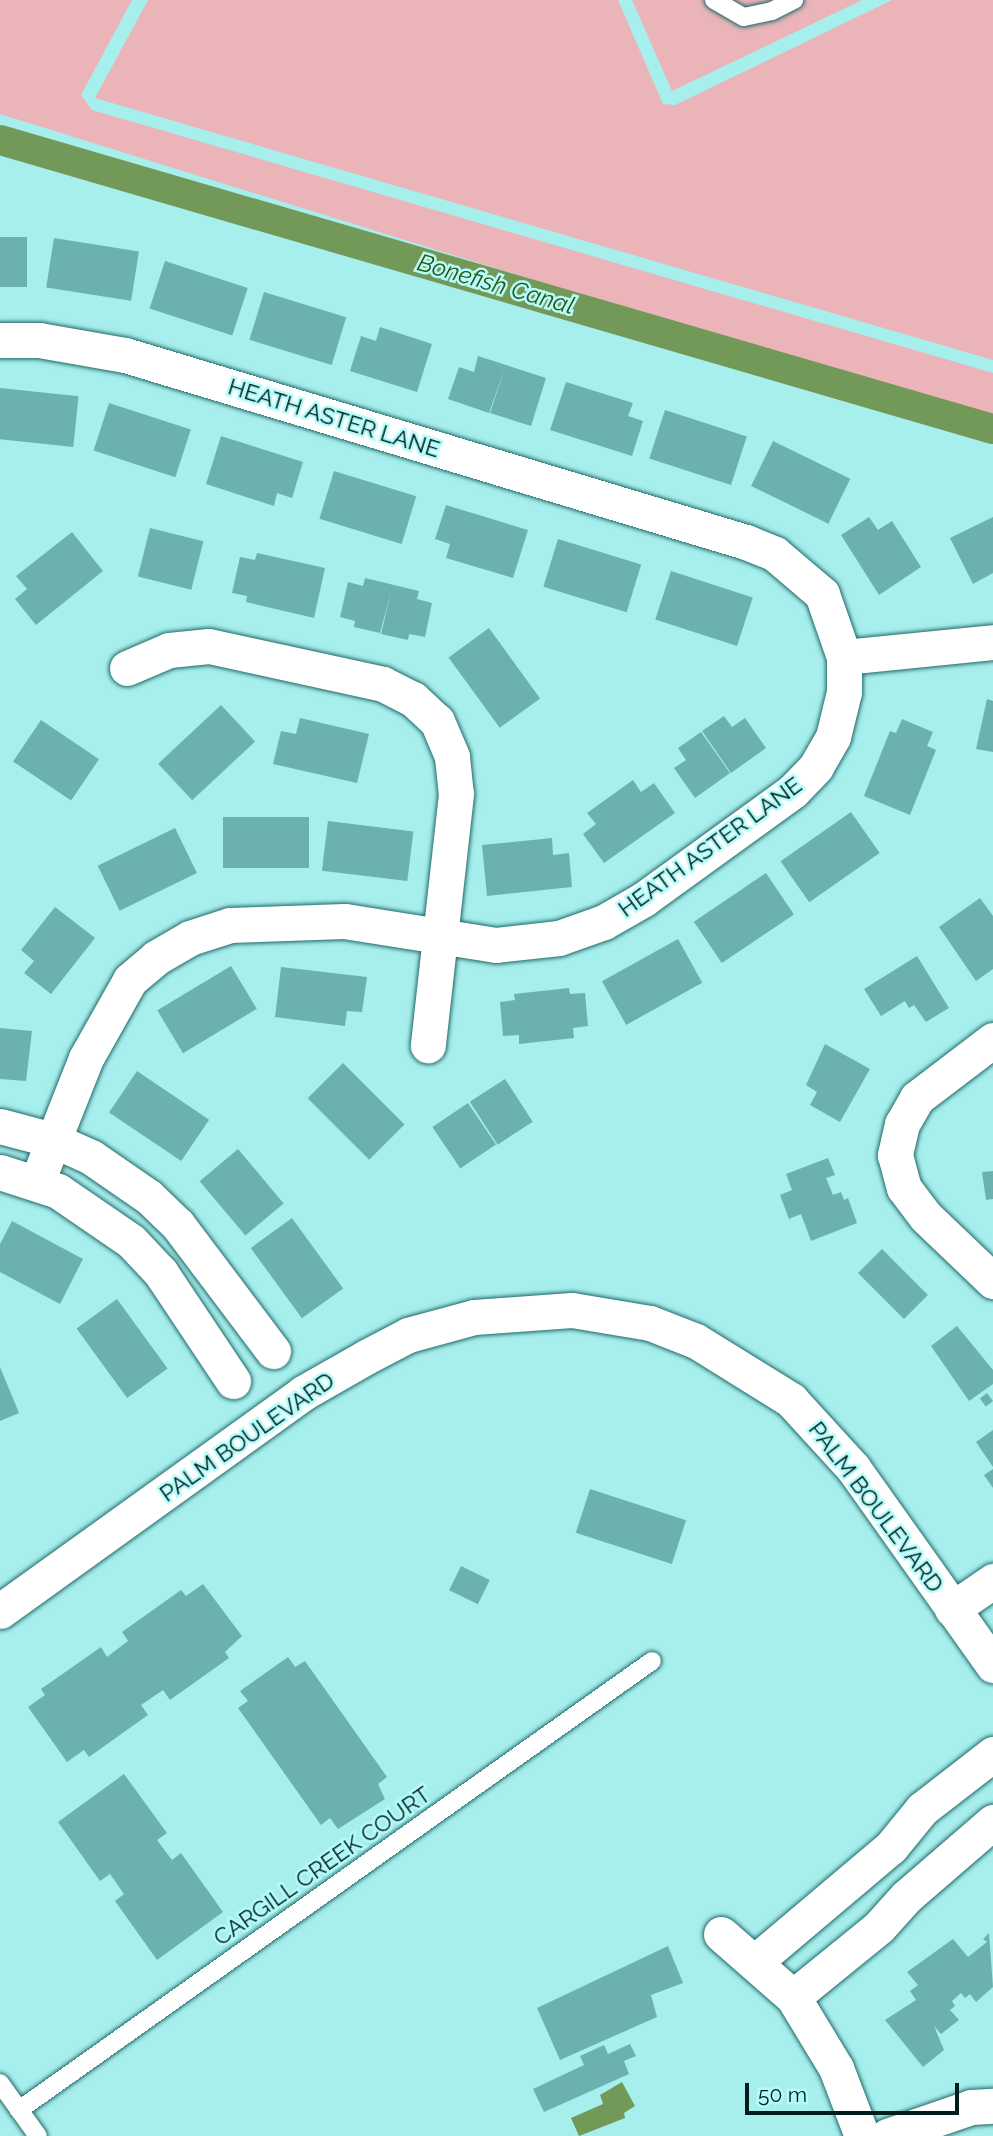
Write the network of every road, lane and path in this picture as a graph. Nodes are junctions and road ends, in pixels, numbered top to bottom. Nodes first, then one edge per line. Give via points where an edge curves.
1 (715, 0) edge
2 (794, 0) edge
3 (0, 341) edge
4 (993, 642) edge
5 (844, 657) junction
6 (127, 668) dead end
7 (441, 937) junction
8 (993, 1040) edge
9 (428, 1045) dead end
10 (0, 1126) edge
11 (53, 1140) junction
12 (0, 1172) edge
13 (37, 1182) junction
14 (219, 1278) junction
15 (993, 1281) edge
16 (184, 1305) junction
17 (273, 1351) dead end
18 (233, 1381) dead end
19 (993, 1581) edge
20 (953, 1609) junction
21 (0, 1611) edge
22 (652, 1661) dead end
23 (993, 1665) edge
24 (993, 1754) edge
25 (993, 1822) edge
26 (721, 1934) dead end
27 (756, 1961) junction
28 (793, 1997) junction
29 (0, 2083) edge
30 (993, 2106) edge
31 (19, 2110) junction
32 (38, 2136) edge
33 (862, 2136) edge
34 (887, 2136) edge

1 - 2 lane via 744,16 772,11
3 - 5 street, HEATH ASTER LANE via 39,340 125,355 746,542 775,554 822,594
4 - 5 street
5 - 7 street, HEATH ASTER LANE via 844,692 833,737 816,767 793,791 644,899 604,922 559,938 496,944
6 - 7 street via 169,650 209,646 346,674 413,699 437,721 452,757 456,794
7 - 9 street
7 - 11 street, HEATH ASTER LANE via 306,919 230,925 190,938 130,980 86,1058
8 - 15 street via 917,1098 902,1124 895,1155 911,1198
10 - 11 street
11 - 13 street, HEATH ASTER LANE
11 - 14 street via 110,1168 149,1197
12 - 13 street
13 - 16 street via 93,1212 131,1241
14 - 16 street
14 - 17 street
16 - 18 street
19 - 20 street
20 - 21 street, PALM BOULEVARD via 816,1423 762,1378 696,1341 650,1323 607,1314 539,1310 474,1317 408,1335 366,1357 303,1393
20 - 23 street, PALM BOULEVARD
22 - 31 lane, CARGILL CREEK COURT
24 - 27 street via 922,1809 891,1847
25 - 28 street via 906,1897 879,1927
26 - 27 street
27 - 28 street
28 - 33 street via 836,2068
29 - 31 lane
30 - 34 street via 971,2107
31 - 32 lane

